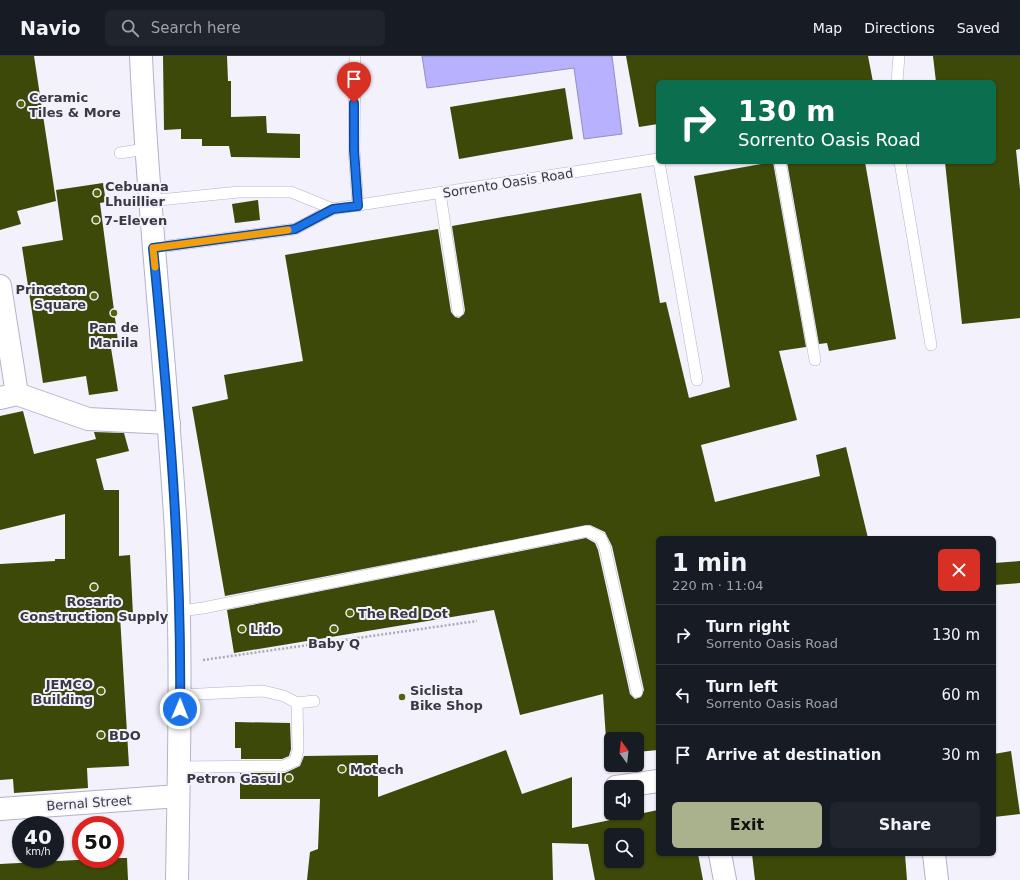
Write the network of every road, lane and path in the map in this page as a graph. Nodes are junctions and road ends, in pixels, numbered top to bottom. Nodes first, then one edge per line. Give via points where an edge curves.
1 (141, 56) edge
2 (355, 56) edge
3 (899, 56) edge
4 (897, 80) edge
5 (145, 149) junction
6 (120, 153) dead end
7 (656, 161) edge
8 (659, 164) edge
9 (780, 164) edge
10 (900, 164) edge
11 (440, 193) junction
12 (149, 201) junction
13 (358, 206) junction
14 (333, 209) junction
15 (153, 248) junction
16 (0, 286) edge
17 (458, 311) dead end
18 (931, 345) dead end
19 (815, 360) dead end
20 (697, 380) dead end
21 (8, 396) edge
22 (169, 423) junction
23 (180, 611) junction
24 (477, 620) dead end
25 (180, 664) junction
26 (637, 692) dead end
27 (180, 695) junction
28 (314, 701) dead end
29 (297, 704) junction
30 (179, 767) junction
31 (656, 781) edge
32 (644, 783) edge
33 (178, 796) junction
34 (0, 810) edge
35 (720, 856) edge
36 (934, 856) edge
37 (177, 880) edge
38 (725, 880) edge
39 (937, 880) edge

1 - 5 main road
2 - 13 lane via 354,150
3 - 4 lane
5 - 6 lane
5 - 12 main road
7 - 11 lane, Sorrento Oasis Road
8 - 20 lane
9 - 19 lane
10 - 18 lane
11 - 13 lane, Sorrento Oasis Road
11 - 17 lane
12 - 14 lane, Sorrento Oasis Road via 239,192 291,192
12 - 15 main road
13 - 14 lane, Sorrento Oasis Road
14 - 15 lane, Sorrento Oasis Road via 295,229
15 - 22 main road
16 - 21 main road
21 - 22 main road via 88,419
22 - 23 main road
23 - 25 main road
23 - 26 lane via 587,530 601,538 605,548
24 - 25 path
25 - 27 main road
27 - 29 lane via 263,691 284,696
27 - 30 main road
28 - 29 lane
29 - 30 lane via 298,757 295,762 258,767
30 - 33 main road
31 - 32 main road
33 - 34 main road, Bernal Street
33 - 37 main road
35 - 38 main road
36 - 39 main road

